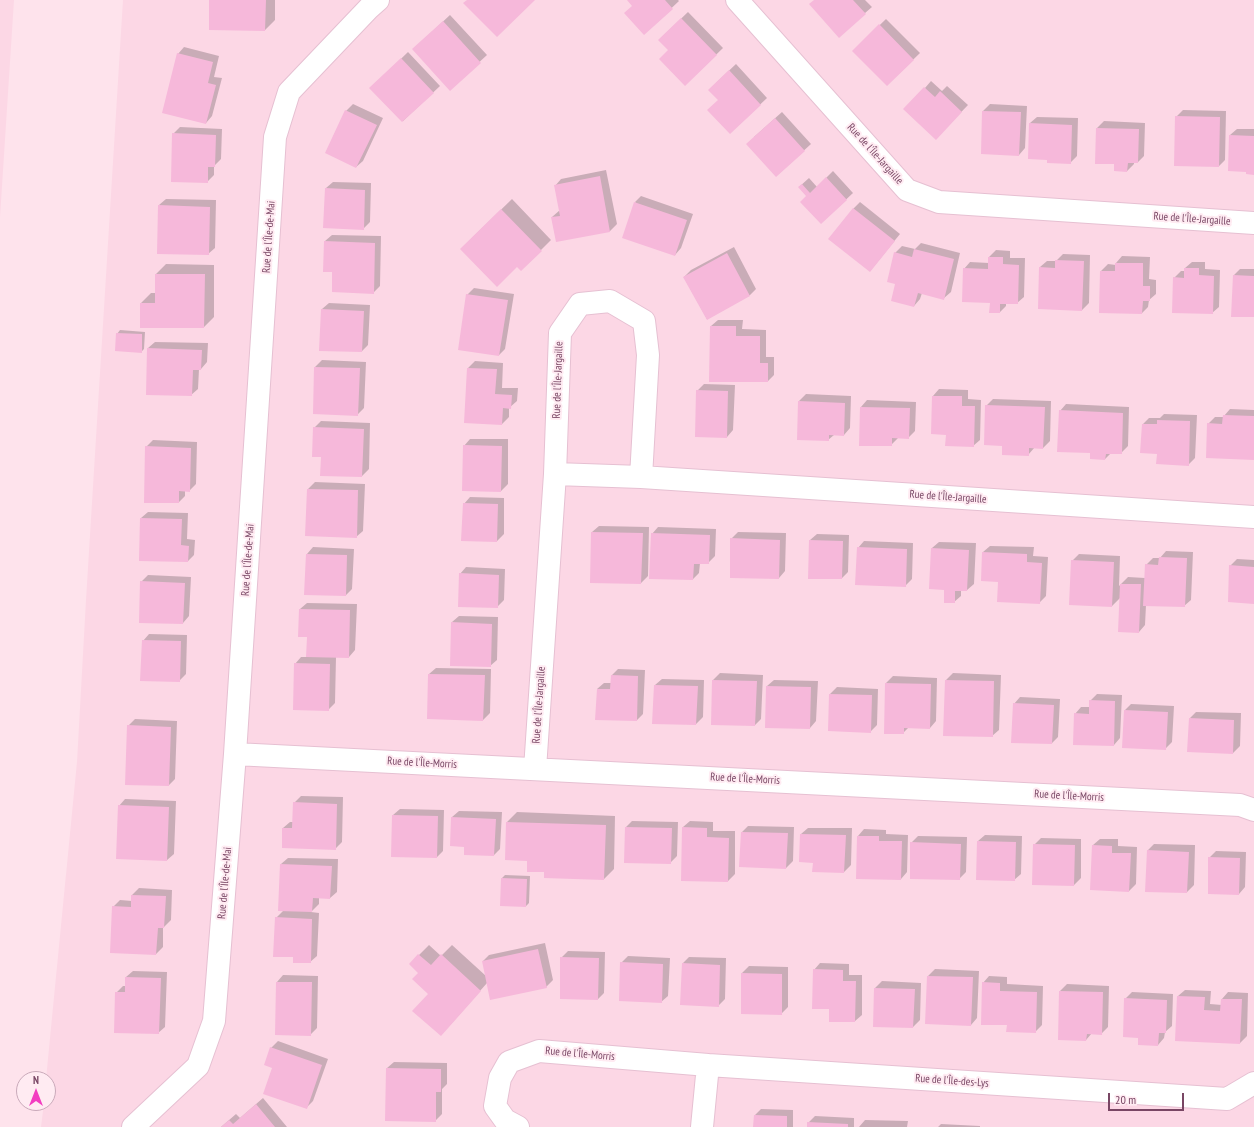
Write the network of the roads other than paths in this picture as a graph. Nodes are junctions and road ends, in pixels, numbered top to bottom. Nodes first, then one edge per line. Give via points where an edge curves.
1 (738, 0) edge
2 (369, 3) edge
3 (1254, 223) edge
4 (555, 474) junction
5 (641, 477) junction
6 (1254, 517) edge
7 (235, 754) junction
8 (535, 769) junction
9 (1254, 810) edge
10 (708, 1065) junction
11 (1254, 1083) edge
12 (133, 1127) edge
13 (518, 1127) edge
14 (702, 1127) edge

1 - 3 street, Rue de l'Île-Jargaille via 907,190 939,202
2 - 7 street, Rue de l'Île-de-Mai via 288,92 275,137
4 - 5 street, Rue de l'Île-Jargaille
4 - 5 street, Rue de l'Île-Jargaille via 560,333 580,304 610,301 644,321 648,355
4 - 8 street, Rue de l'Île-Jargaille
5 - 6 street, Rue de l'Île-Jargaille
7 - 8 street, Rue de l'Île-Morris
7 - 12 street, Rue de l'Île-de-Mai via 214,1021 198,1066
8 - 9 street, Rue de l'Île-Morris via 1240,804
10 - 11 street, Rue de l'Île-des-Lys via 1227,1099
10 - 13 street, Rue de l'Île-Morris via 539,1051 509,1062 500,1078 495,1106 505,1120
10 - 14 street

